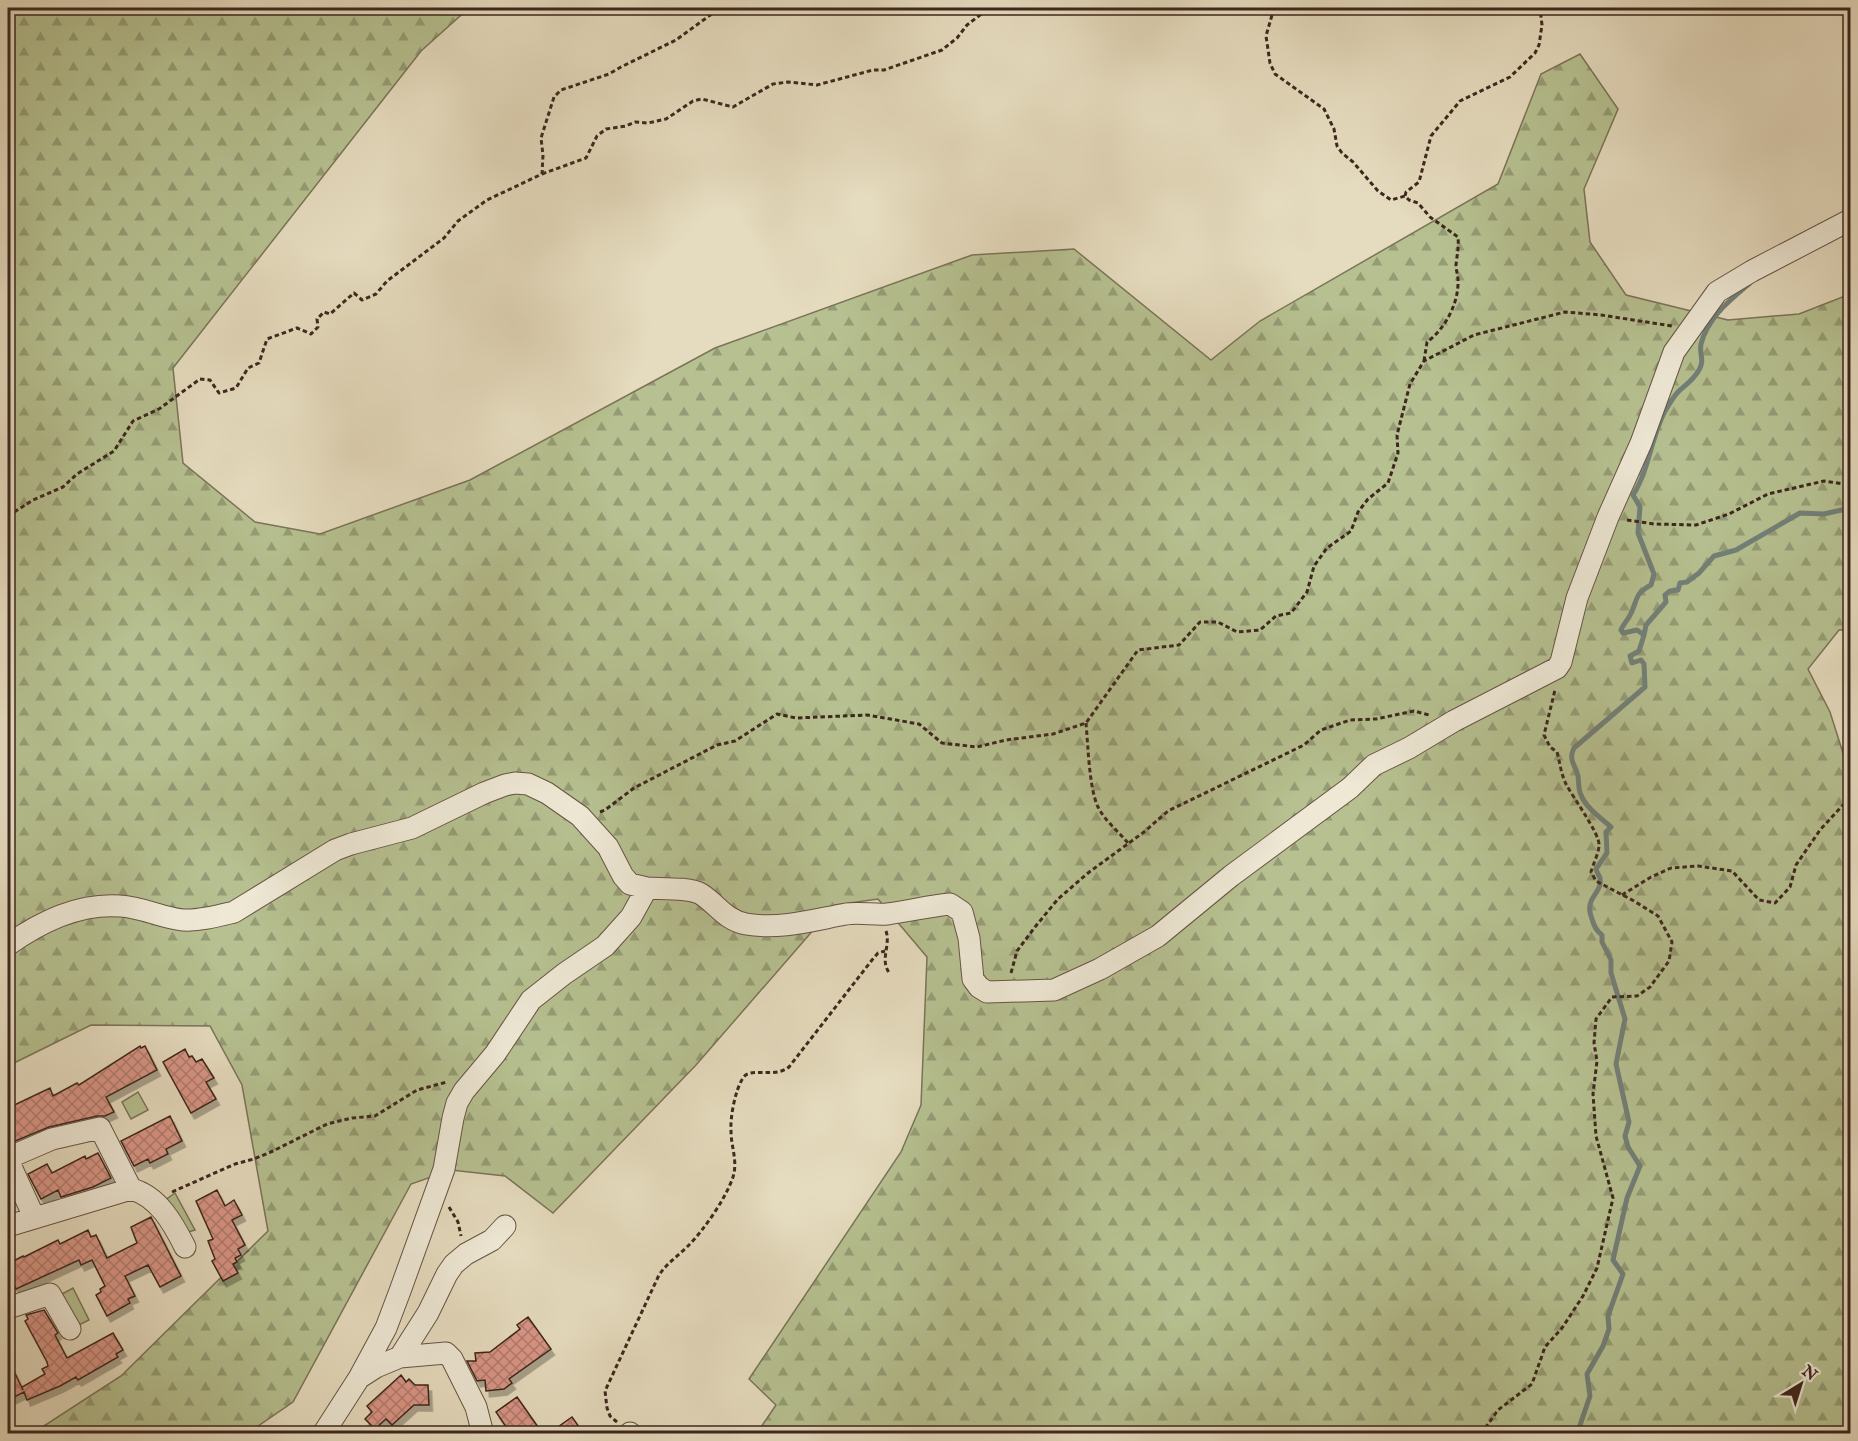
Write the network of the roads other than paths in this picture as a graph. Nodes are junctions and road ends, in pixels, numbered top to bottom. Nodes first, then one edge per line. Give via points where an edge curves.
1 (1851, 220) edge
2 (647, 888) junction
3 (8, 945) edge
4 (8, 1159) edge
5 (130, 1189) junction
6 (34, 1217) junction
7 (8, 1226) edge
8 (505, 1226) dead end
9 (185, 1246) dead end
10 (8, 1308) edge
11 (70, 1329) dead end
12 (400, 1357) junction
13 (359, 1378) junction
14 (323, 1434) edge
15 (483, 1434) edge

1 - 2 street via 1717,292 1691,326 1674,352 1608,517 1577,598 1557,668 1374,765 1350,788 1158,936 1100,969 1054,990 987,992 973,979 962,912 950,903 913,911 848,914 767,925 736,922 692,891
2 - 3 street via 630,884 608,847 580,816 537,787 515,783 484,793 412,828 335,850 234,912 183,920 135,908 99,906 57,916
2 - 13 street via 631,917 605,946 531,1000 458,1104 436,1192 386,1328
4 - 5 street via 52,1139 100,1128
4 - 6 street
5 - 6 street
5 - 9 street via 156,1203
6 - 7 street
8 - 12 street via 492,1240 454,1264
10 - 11 street via 50,1294
12 - 13 street
12 - 15 street via 446,1353 476,1407
13 - 14 street

